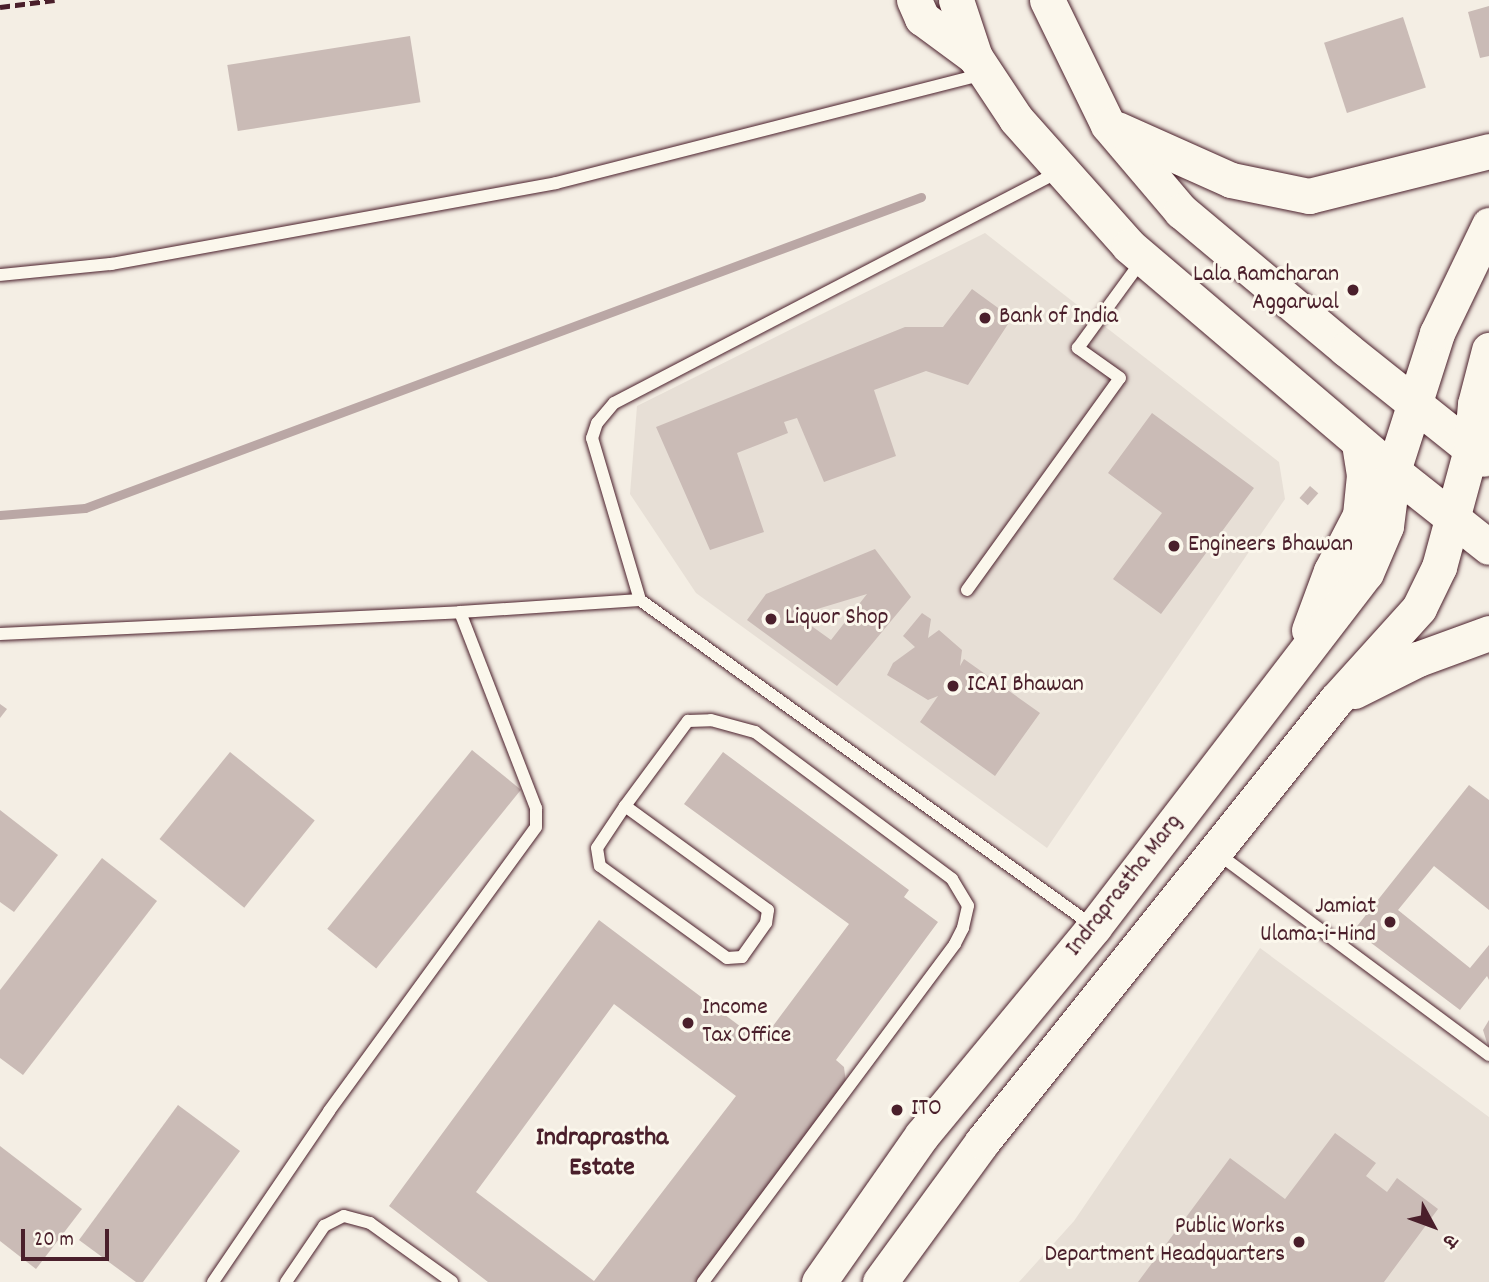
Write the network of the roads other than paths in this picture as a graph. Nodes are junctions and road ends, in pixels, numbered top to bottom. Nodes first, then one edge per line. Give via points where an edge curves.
1 (914, 0) edge
2 (956, 0) edge
3 (1047, 0) edge
4 (1063, 16) edge
5 (980, 65) junction
6 (1108, 125) junction
7 (1489, 150) edge
8 (1062, 170) junction
9 (1489, 225) edge
10 (1143, 258) junction
11 (0, 275) edge
12 (1489, 350) edge
13 (1413, 403) junction
14 (1359, 442) junction
15 (1480, 456) edge
16 (1393, 471) junction
17 (1450, 517) junction
18 (1489, 547) edge
19 (967, 590) dead end
20 (640, 600) junction
21 (460, 612) junction
22 (1489, 633) edge
23 (0, 634) edge
24 (1297, 663) junction
25 (1336, 700) junction
26 (625, 806) junction
27 (1217, 853) junction
28 (1094, 927) junction
29 (1489, 1055) edge
30 (291, 1280) edge
31 (214, 1282) edge
32 (452, 1282) edge
33 (703, 1282) edge
34 (818, 1282) edge
35 (880, 1282) edge

1 - 5 main road via 922,18
2 - 5 main road
3 - 4 main road
4 - 6 main road
5 - 8 main road via 1016,119
5 - 11 lane via 556,183 111,264
6 - 7 main road via 1231,180 1309,196
6 - 13 main road via 1181,211
8 - 10 main road
8 - 20 lane via 604,411 592,438
9 - 13 main road, Indraprastha Marg via 1437,333
10 - 14 main road
10 - 19 lane via 1078,348 1120,378
12 - 15 main road, Indraprastha Marg via 1475,404
13 - 15 main road
13 - 16 main road, Indraprastha Marg
14 - 16 main road
14 - 24 main road via 1364,475 1360,515 1331,571
15 - 17 main road, Indraprastha Marg
16 - 17 main road
16 - 24 main road, Indraprastha Marg via 1386,526 1377,553
17 - 18 main road
17 - 25 main road, Indraprastha Marg via 1439,568 1419,608
20 - 21 lane
20 - 28 lane
21 - 23 lane
21 - 31 lane via 536,808 536,827 329,1111
22 - 25 main road via 1418,659
24 - 28 main road, Indraprastha Marg
25 - 27 main road, Indraprastha Marg
26 - 26 lane via 768,910 766,923 742,957 721,956 600,866 597,848
26 - 33 lane via 688,721 712,720 755,732 952,879 968,906 955,944
27 - 29 lane
27 - 35 main road, Indraprastha Marg via 982,1142
28 - 34 main road, Indraprastha Marg via 922,1135
30 - 32 lane via 324,1226 344,1216 370,1223

